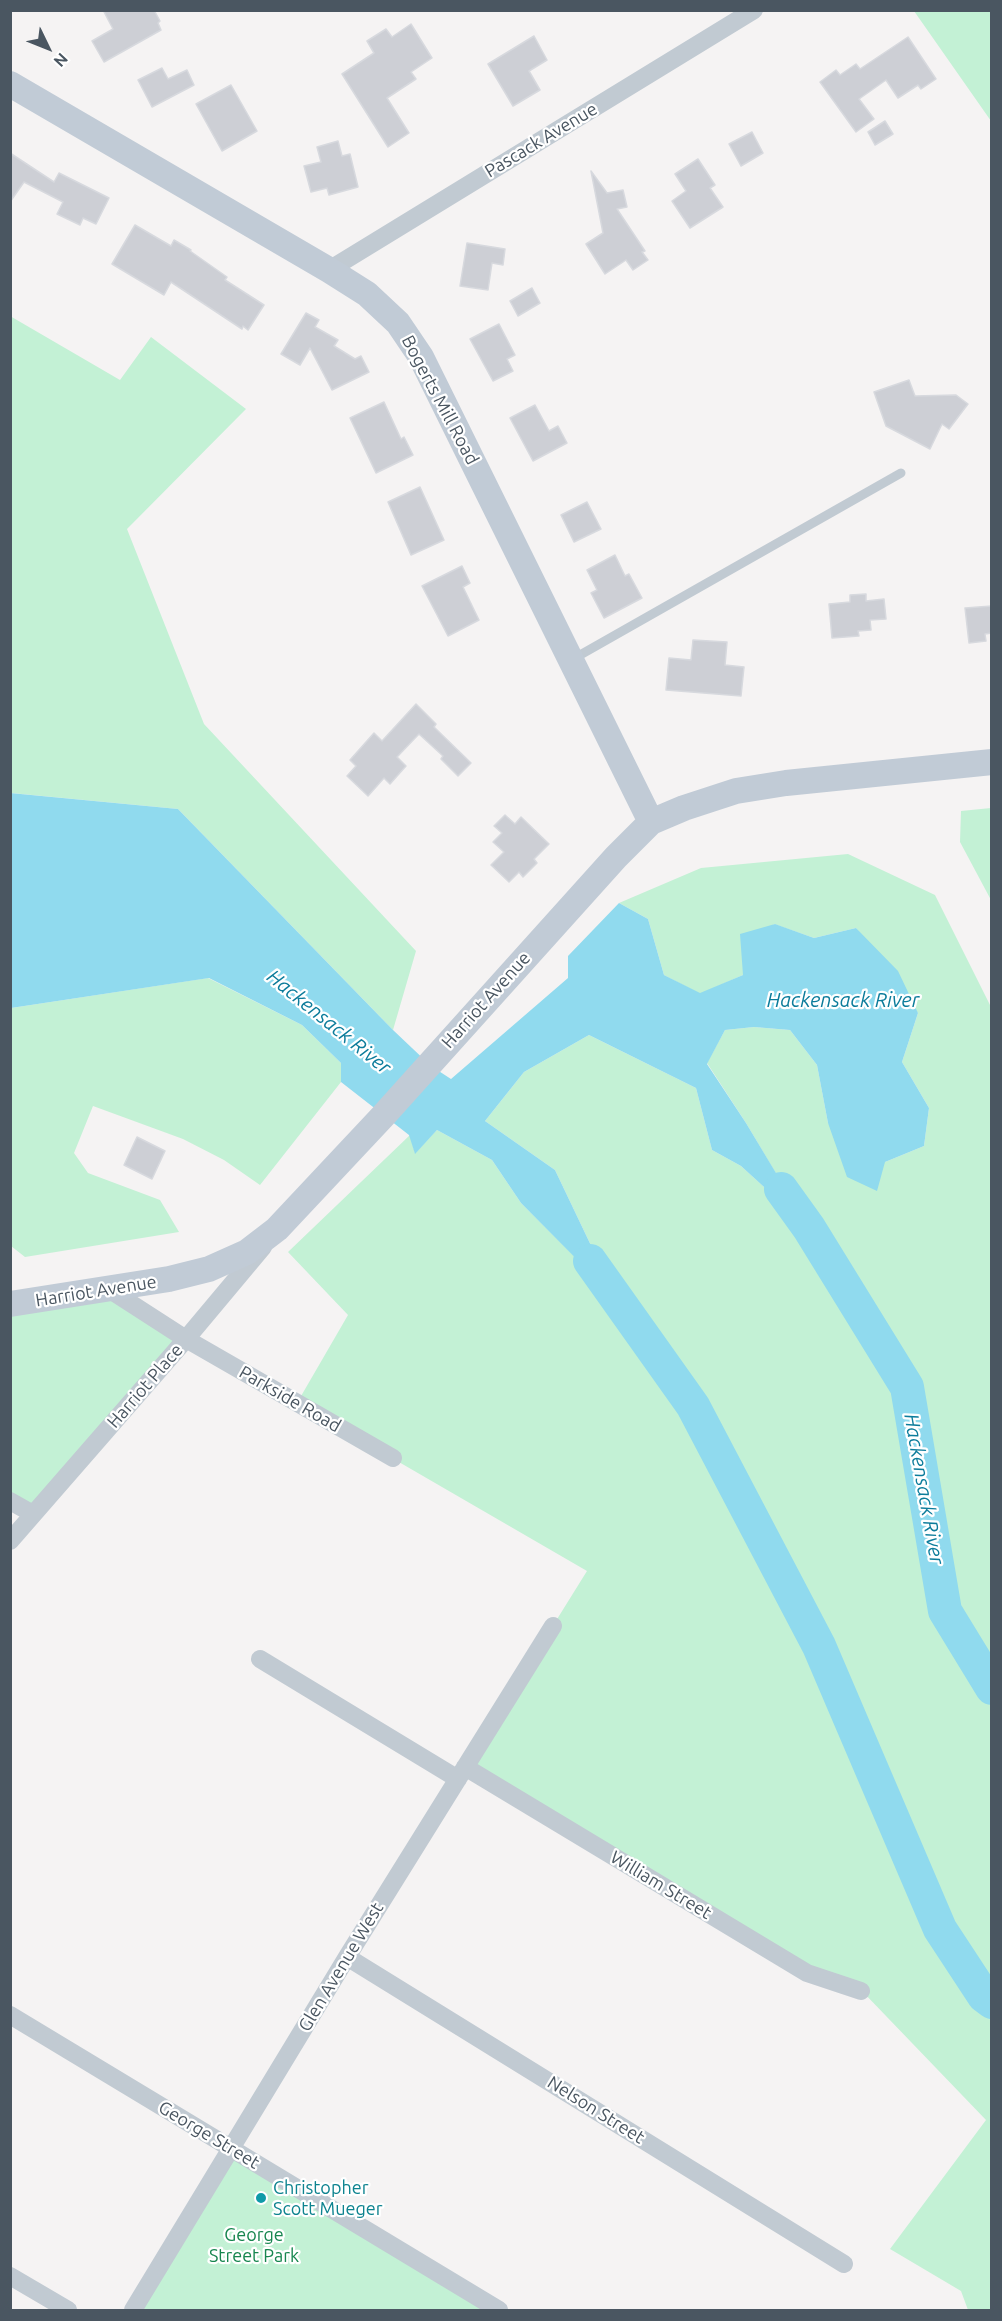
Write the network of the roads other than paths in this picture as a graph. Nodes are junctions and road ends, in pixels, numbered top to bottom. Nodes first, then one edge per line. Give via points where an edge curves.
1 (754, 10) edge
2 (10, 84) edge
3 (329, 270) junction
4 (901, 473) dead end
5 (571, 660) junction
6 (992, 762) edge
7 (651, 822) junction
8 (277, 1229) junction
9 (107, 1288) junction
10 (10, 1304) edge
11 (186, 1339) junction
12 (393, 1458) dead end
13 (10, 1501) edge
14 (33, 1514) junction
15 (10, 1541) edge
16 (553, 1626) dead end
17 (260, 1659) dead end
18 (462, 1773) junction
19 (347, 1957) junction
20 (861, 1991) dead end
21 (10, 2015) edge
22 (231, 2149) junction
23 (844, 2264) dead end
24 (10, 2276) edge
25 (68, 2310) edge
26 (133, 2310) edge
27 (499, 2310) edge

1 - 3 street, Pascack Avenue
2 - 3 street, Bogerts Mill Road
3 - 5 street, Bogerts Mill Road via 367,294 398,323 421,357
4 - 5 lane
5 - 7 street, Bogerts Mill Road
6 - 7 street, Harriot Avenue via 736,791
7 - 8 street, Harriot Avenue
8 - 9 street, Harriot Avenue via 247,1252 209,1269
8 - 11 street, Harriot Place
9 - 10 street, Harriot Avenue
9 - 11 street, Parkside Road
11 - 12 street, Parkside Road
11 - 14 street, Harriot Place
13 - 14 street
14 - 15 street, Harriot Place
16 - 18 street, Glen Avenue West
17 - 18 street, William Street
18 - 19 street, Glen Avenue West
18 - 20 street, William Street via 807,1973
19 - 22 street, Glen Avenue West
19 - 23 street, Nelson Street
21 - 22 street, George Street
22 - 26 street, Glen Avenue West
22 - 27 street, George Street
24 - 25 street

